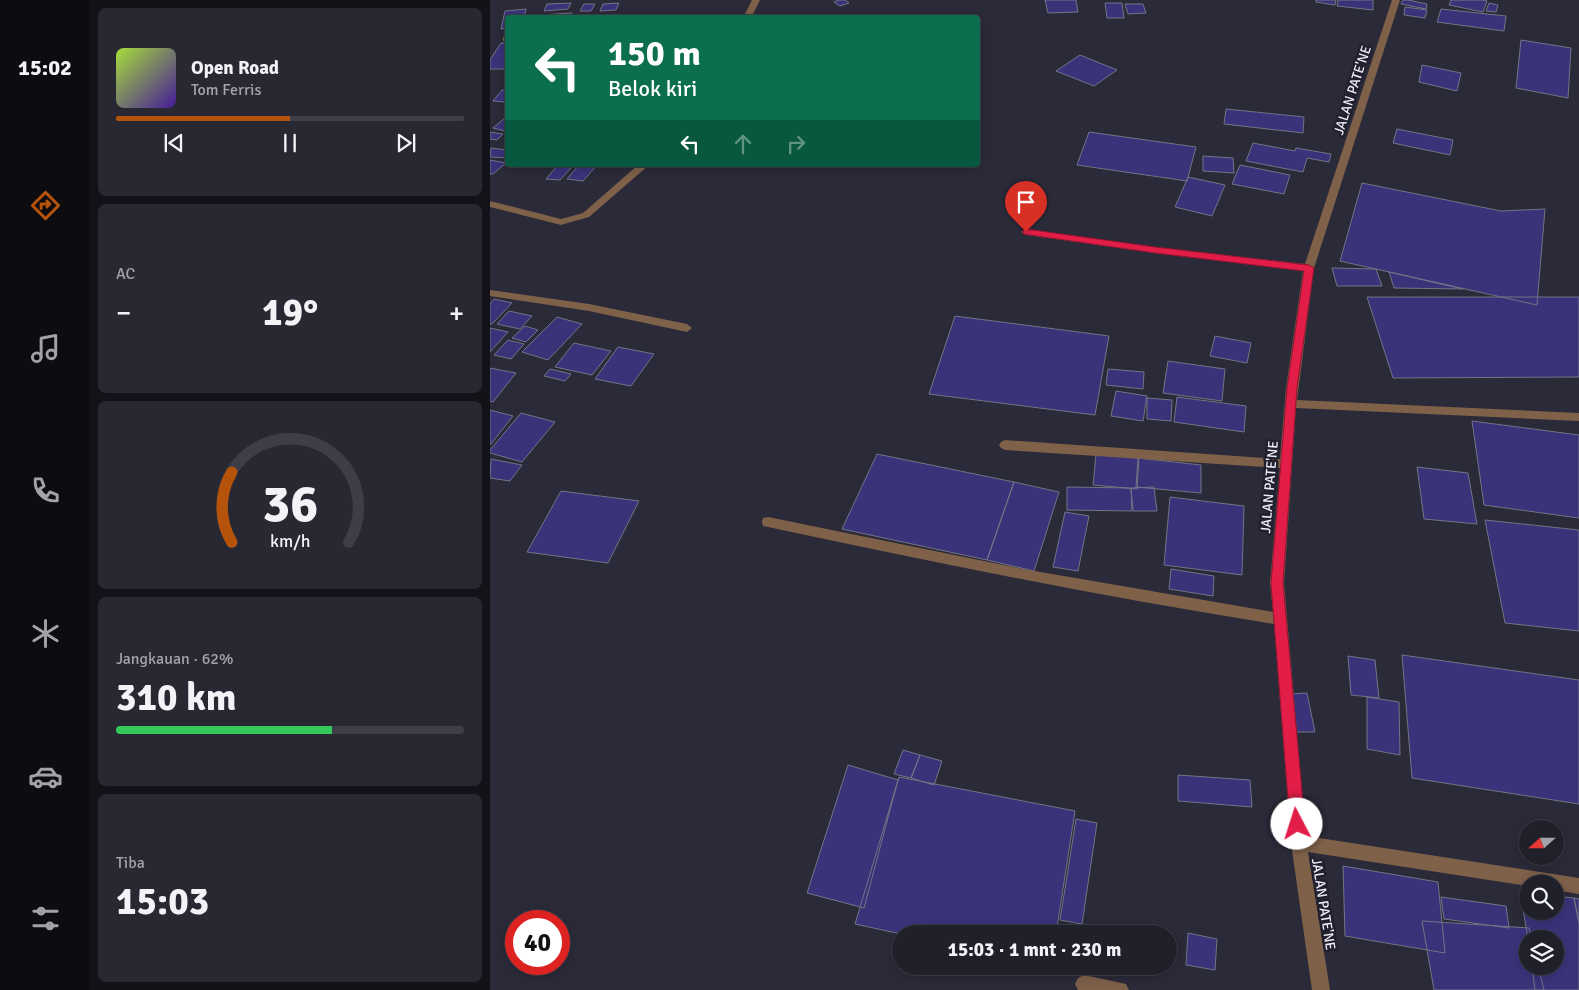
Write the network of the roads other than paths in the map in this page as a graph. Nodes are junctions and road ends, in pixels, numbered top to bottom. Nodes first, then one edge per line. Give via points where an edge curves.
1 (756, 0) edge
2 (1396, 0) edge
3 (748, 15) edge
4 (642, 167) edge
5 (490, 204) edge
6 (1026, 232) dead end
7 (1309, 268) junction
8 (490, 294) edge
9 (687, 328) dead end
10 (1291, 404) junction
11 (1579, 417) edge
12 (1005, 445) dead end
13 (1286, 464) junction
14 (768, 522) dead end
15 (1280, 619) junction
16 (1299, 843) junction
17 (1579, 886) edge
18 (1084, 984) dead end
19 (1120, 990) edge
20 (1321, 990) edge

1 - 3 street
2 - 7 street, JALAN PATE'NE
4 - 5 street via 586,215 572,220 561,222
6 - 7 street
7 - 10 street, JALAN PATE'NE
8 - 9 street via 549,301
10 - 11 street
10 - 13 street, JALAN PATE'NE
12 - 13 street
13 - 15 street, JALAN PATE'NE via 1277,583
14 - 15 street via 1146,598
15 - 16 street, JALAN PATE'NE
16 - 17 street
16 - 20 street, JALAN PATE'NE
18 - 19 street

